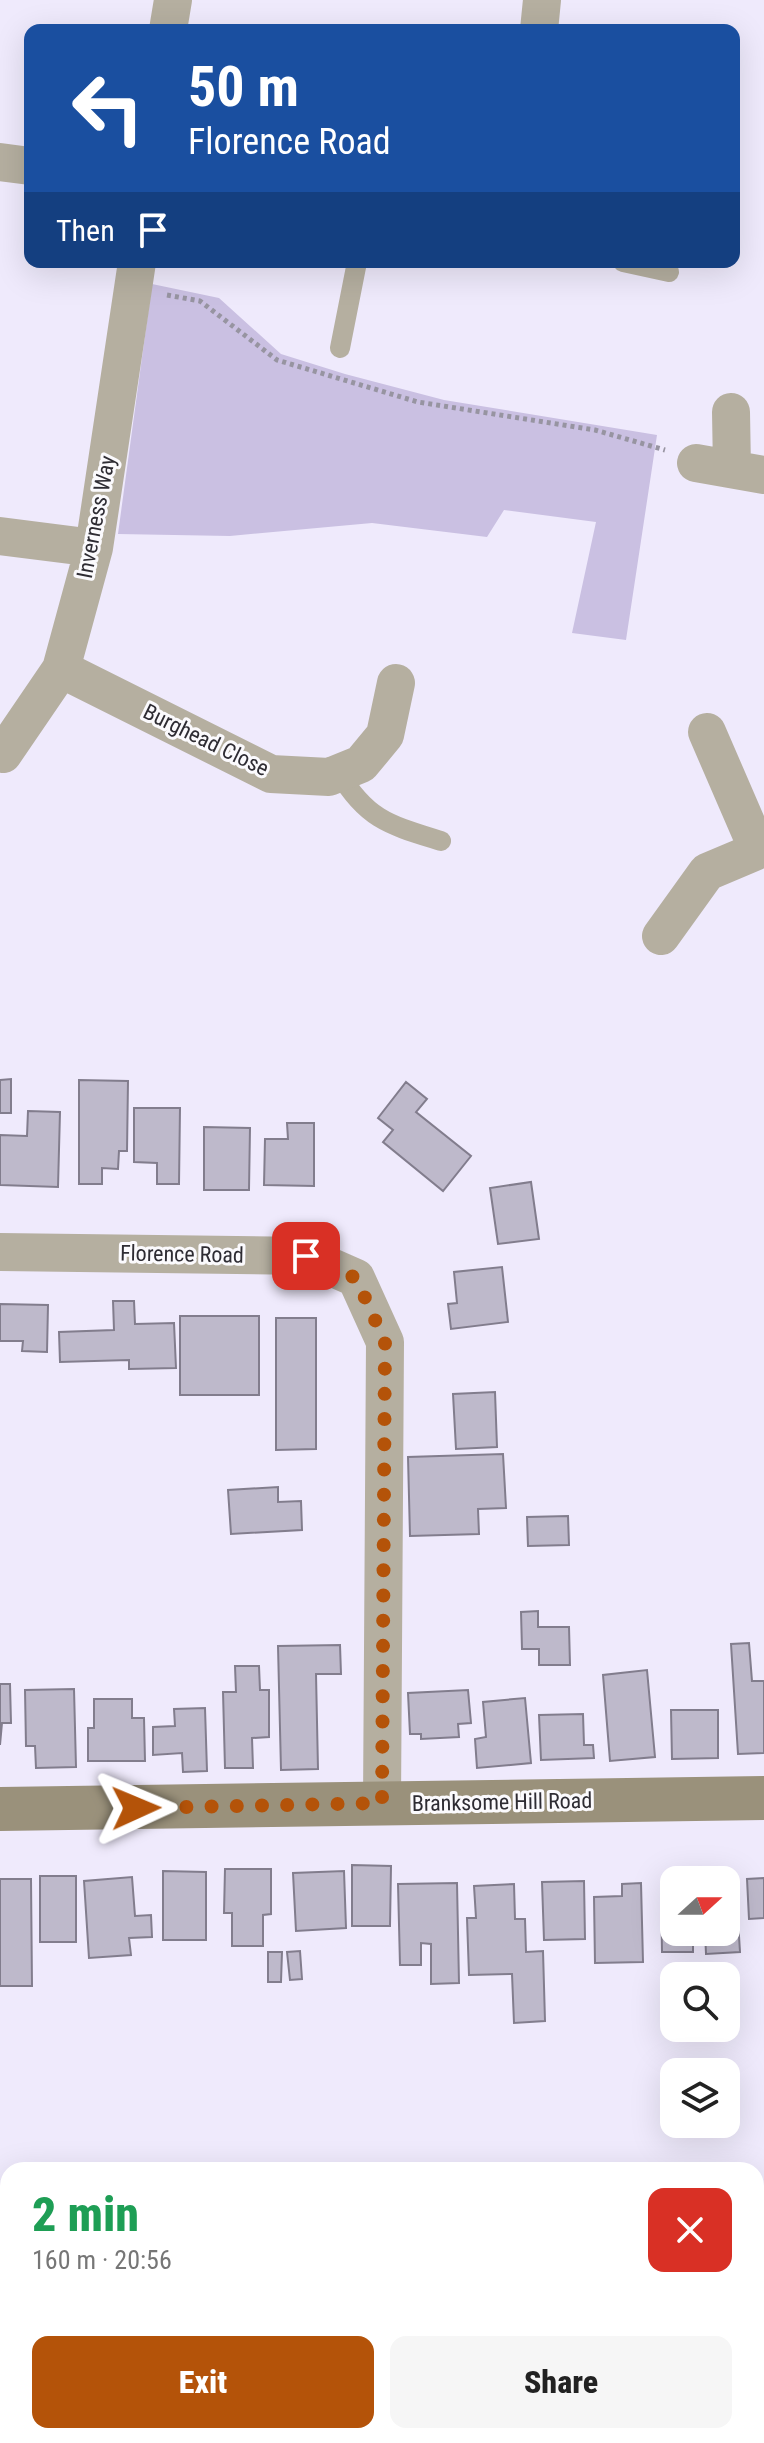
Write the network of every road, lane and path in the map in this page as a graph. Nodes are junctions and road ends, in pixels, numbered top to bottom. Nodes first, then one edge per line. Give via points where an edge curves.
1 (173, 0) edge
2 (542, 0) edge
3 (169, 24) edge
4 (540, 24) edge
5 (0, 162) edge
6 (24, 165) edge
7 (356, 268) edge
8 (651, 268) edge
9 (669, 272) dead end
10 (136, 276) edge
11 (340, 348) dead end
12 (731, 412) dead end
13 (731, 469) edge
14 (0, 536) edge
15 (94, 548) junction
16 (61, 669) junction
17 (396, 683) dead end
18 (707, 732) dead end
19 (3, 754) dead end
20 (339, 773) junction
21 (441, 841) dead end
22 (761, 849) edge
23 (661, 936) dead end
24 (0, 1252) edge
25 (764, 1798) edge
26 (382, 1803) junction
27 (0, 1809) edge

1 - 3 street
2 - 4 street
5 - 6 street
7 - 11 lane
8 - 9 lane
10 - 13 path via 200,301 277,360 418,402 595,430
10 - 15 street, Inverness Way
12 - 13 street
14 - 15 street
15 - 16 street, Inverness Way
16 - 19 street, Inverness Way
16 - 20 street, Burghead Close via 271,774
17 - 20 street, Burghead Close via 385,735 361,764
18 - 22 street
20 - 21 lane via 356,801 377,817
22 - 23 street via 707,872
24 - 26 street, Florence Road via 306,1256 356,1278 385,1342
25 - 26 street, Branksome Hill Road
26 - 27 street, Branksome Hill Road

